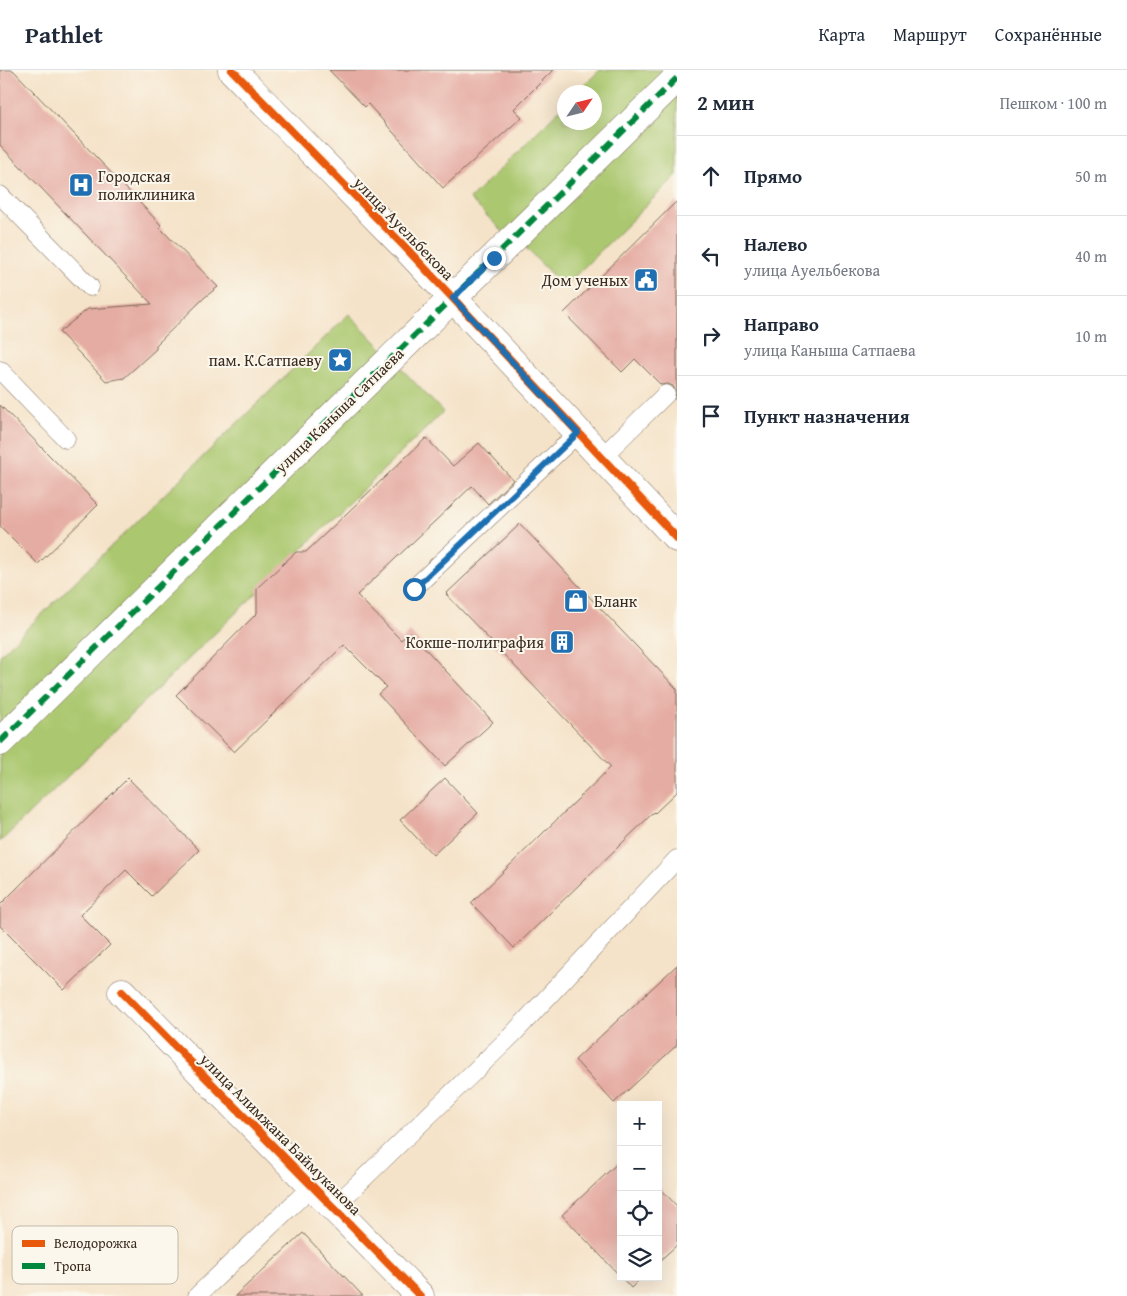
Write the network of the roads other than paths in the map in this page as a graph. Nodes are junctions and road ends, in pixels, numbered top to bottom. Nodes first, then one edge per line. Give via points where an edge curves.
1 (232, 70) edge
2 (677, 78) edge
3 (0, 195) edge
4 (90, 287) dead end
5 (453, 298) junction
6 (0, 370) edge
7 (666, 394) dead end
8 (578, 433) junction
9 (66, 439) dead end
10 (600, 458) junction
11 (677, 538) edge
12 (414, 589) dead end
13 (0, 742) edge
14 (677, 859) edge
15 (122, 992) dead end
16 (311, 1187) junction
17 (334, 1207) junction
18 (197, 1296) edge
19 (420, 1296) edge

1 - 5 street, улица Ауельбекова
2 - 5 street, улица Каныша Сатпаева
3 - 4 lane
5 - 8 street, улица Ауельбекова
5 - 13 street, улица Каныша Сатпаева
6 - 9 lane
7 - 10 lane
8 - 10 street, улица Ауельбекова
8 - 12 lane
10 - 11 street, улица Ауельбекова
14 - 17 lane via 512,1035
15 - 16 street, улица Алимжана Баймуканова
16 - 17 street, улица Алимжана Баймуканова
16 - 18 lane
17 - 19 street, улица Алимжана Баймуканова

